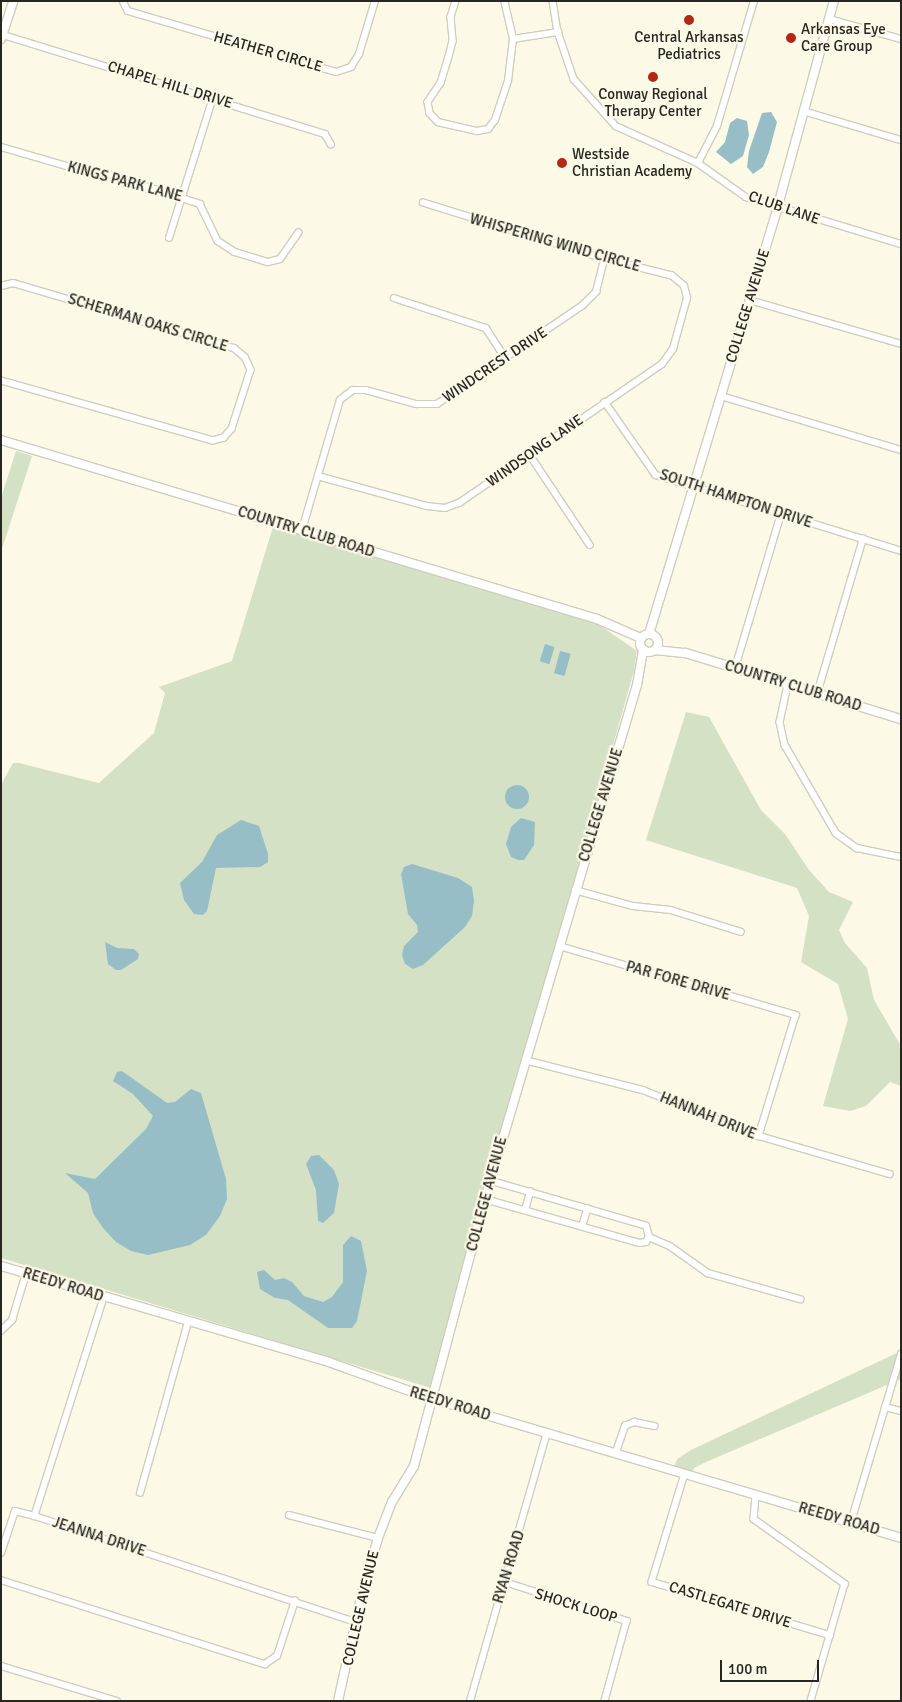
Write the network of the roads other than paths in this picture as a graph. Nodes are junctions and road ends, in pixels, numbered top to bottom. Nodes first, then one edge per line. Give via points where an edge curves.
1 (13, 1) edge
2 (123, 1) edge
3 (374, 1) edge
4 (456, 1) edge
5 (504, 1) edge
6 (553, 1) edge
7 (754, 1) edge
8 (834, 1) edge
9 (829, 18) junction
10 (558, 32) junction
11 (2, 37) edge
12 (513, 39) junction
13 (901, 39) edge
14 (213, 98) junction
15 (803, 110) junction
16 (901, 140) edge
17 (330, 144) dead end
18 (1, 147) edge
19 (698, 163) junction
20 (182, 197) junction
21 (423, 203) dead end
22 (777, 208) junction
23 (298, 233) dead end
24 (169, 238) dead end
25 (901, 244) edge
26 (604, 259) junction
27 (1, 286) edge
28 (684, 286) joint
29 (394, 298) dead end
30 (749, 300) junction
31 (901, 344) edge
32 (506, 359) junction
33 (1, 381) edge
34 (721, 396) junction
35 (605, 402) junction
36 (1, 440) edge
37 (901, 450) edge
38 (530, 455) junction
39 (318, 476) junction
40 (695, 487) junction
41 (781, 514) junction
42 (302, 530) junction
43 (863, 539) junction
44 (590, 545) dead end
45 (901, 551) edge
46 (648, 641) junction
47 (654, 651) junction
48 (686, 653) junction
49 (735, 668) junction
50 (637, 685) junction
51 (788, 685) junction
52 (817, 694) junction
53 (901, 719) edge
54 (901, 858) edge
55 (575, 890) junction
56 (741, 932) dead end
57 (559, 946) junction
58 (524, 1060) junction
59 (759, 1136) junction
60 (890, 1174) dead end
61 (490, 1181) junction
62 (530, 1192) junction
63 (485, 1199) junction
64 (587, 1209) junction
65 (524, 1210) junction
66 (582, 1227) junction
67 (650, 1237) junction
68 (1, 1266) edge
69 (26, 1274) junction
70 (104, 1298) junction
71 (800, 1299) dead end
72 (188, 1322) junction
73 (1, 1331) edge
74 (901, 1354) edge
75 (432, 1400) junction
76 (885, 1407) junction
77 (901, 1411) edge
78 (655, 1426) dead end
79 (547, 1433) junction
80 (616, 1452) junction
81 (685, 1474) junction
82 (140, 1492) dead end
83 (756, 1496) junction
84 (288, 1515) dead end
85 (35, 1516) junction
86 (851, 1522) junction
87 (378, 1538) junction
88 (901, 1538) edge
89 (1, 1553) edge
90 (1, 1580) edge
91 (505, 1582) junction
92 (295, 1601) junction
93 (356, 1622) junction
94 (830, 1635) junction
95 (1, 1666) edge
96 (117, 1701) edge
97 (338, 1701) edge
98 (470, 1701) edge
99 (605, 1701) edge
100 (811, 1701) edge

1 - 11 street
2 - 3 street, HEATHER CIRCLE via 128,11 336,72 351,66 359,54
4 - 12 street via 451,17 453,41 449,57 441,83 428,102 430,113 438,122 464,129 488,129 502,104
5 - 12 street
6 - 10 street, CLUB LANE
7 - 19 street via 717,126
8 - 9 street, COLLEGE AVENUE
9 - 13 street
9 - 15 street, COLLEGE AVENUE
10 - 12 street
10 - 19 street, CLUB LANE via 574,79 604,116 639,138
11 - 14 street, CHAPEL HILL DRIVE
14 - 17 street, CHAPEL HILL DRIVE via 325,134
14 - 20 street
15 - 16 street
15 - 22 street, COLLEGE AVENUE
18 - 20 street, KINGS PARK LANE
19 - 22 street, CLUB LANE via 746,197
20 - 23 street, KINGS PARK LANE via 200,204 218,241 235,252 268,262 280,259
20 - 24 street
21 - 26 street, WHISPERING WIND CIRCLE
22 - 25 street, CLUB LANE
22 - 30 street, COLLEGE AVENUE
26 - 28 street, WHISPERING WIND CIRCLE via 672,276
26 - 32 street, WINDCREST DRIVE via 596,292 582,306
27 - 33 street, SCHERMAN OAKS CIRCLE via 13,283 234,348 245,357 251,370 232,429 224,438 213,441
28 - 35 street, WINDSONG LANE via 687,298 673,349 662,364
29 - 32 street via 486,328
30 - 31 street
30 - 34 street, COLLEGE AVENUE
32 - 39 street, WINDCREST DRIVE via 437,404 416,404 353,390 340,400
34 - 37 street
34 - 40 street, COLLEGE AVENUE
35 - 38 street, WINDSONG LANE
35 - 40 street, SOUTH HAMPTON DRIVE via 656,475
36 - 42 street, COUNTRY CLUB ROAD
38 - 39 street, WINDSONG LANE via 459,503 445,508
38 - 44 street
39 - 42 street, WINDCREST DRIVE
40 - 41 street, SOUTH HAMPTON DRIVE
40 - 46 street, COLLEGE AVENUE
41 - 43 street, SOUTH HAMPTON DRIVE
41 - 49 street
42 - 46 street, COUNTRY CLUB ROAD via 610,624
43 - 45 street, SOUTH HAMPTON DRIVE
43 - 52 street
46 - 47 street, COUNTRY CLUB ROAD
46 - 47 street, COLLEGE AVENUE
46 - 48 street, COUNTRY CLUB ROAD
46 - 50 street, COLLEGE AVENUE
47 - 48 street, COUNTRY CLUB ROAD
47 - 50 street, COLLEGE AVENUE
48 - 49 street, COUNTRY CLUB ROAD
49 - 51 street, COUNTRY CLUB ROAD
50 - 55 street, COLLEGE AVENUE
51 - 52 street, COUNTRY CLUB ROAD
51 - 54 street via 780,722 785,745 836,833 857,848
52 - 53 street, COUNTRY CLUB ROAD
55 - 56 street via 633,906 672,910
55 - 57 street, COLLEGE AVENUE
57 - 58 street, COLLEGE AVENUE
57 - 59 street, PAR FORE DRIVE via 796,1015
58 - 59 street, HANNAH DRIVE via 642,1090
58 - 61 street, COLLEGE AVENUE
59 - 60 street, HANNAH DRIVE
61 - 62 street
61 - 63 street, COLLEGE AVENUE
62 - 64 street
62 - 65 street
63 - 65 street
63 - 75 street, COLLEGE AVENUE
64 - 66 street
64 - 67 street via 646,1226
65 - 66 street
66 - 67 street via 639,1243
67 - 71 street via 670,1246 708,1273
68 - 69 street, REEDY ROAD
69 - 70 street, REEDY ROAD
69 - 73 street via 12,1320
70 - 72 street, REEDY ROAD
70 - 85 street, JEANNA DRIVE
72 - 75 street, REEDY ROAD via 329,1362
72 - 82 street
74 - 76 street
75 - 79 street, REEDY ROAD
75 - 87 street, COLLEGE AVENUE via 414,1466 392,1502
76 - 77 street
76 - 86 street
78 - 80 street via 634,1422 625,1426
79 - 80 street, REEDY ROAD
79 - 91 street, RYAN ROAD
80 - 81 street, REEDY ROAD
81 - 83 street, REEDY ROAD
81 - 94 street, CASTLEGATE DRIVE via 652,1582
83 - 86 street, REEDY ROAD
83 - 94 street via 754,1519 845,1584
84 - 87 street
85 - 89 street via 15,1511
85 - 92 street, JEANNA DRIVE
86 - 88 street, REEDY ROAD
87 - 93 street, COLLEGE AVENUE
90 - 92 street via 265,1664 277,1656
91 - 98 street, RYAN ROAD
91 - 99 street, SHOCK LOOP via 627,1622
92 - 93 street, JEANNA DRIVE
93 - 97 street, COLLEGE AVENUE
94 - 100 street
95 - 96 street

